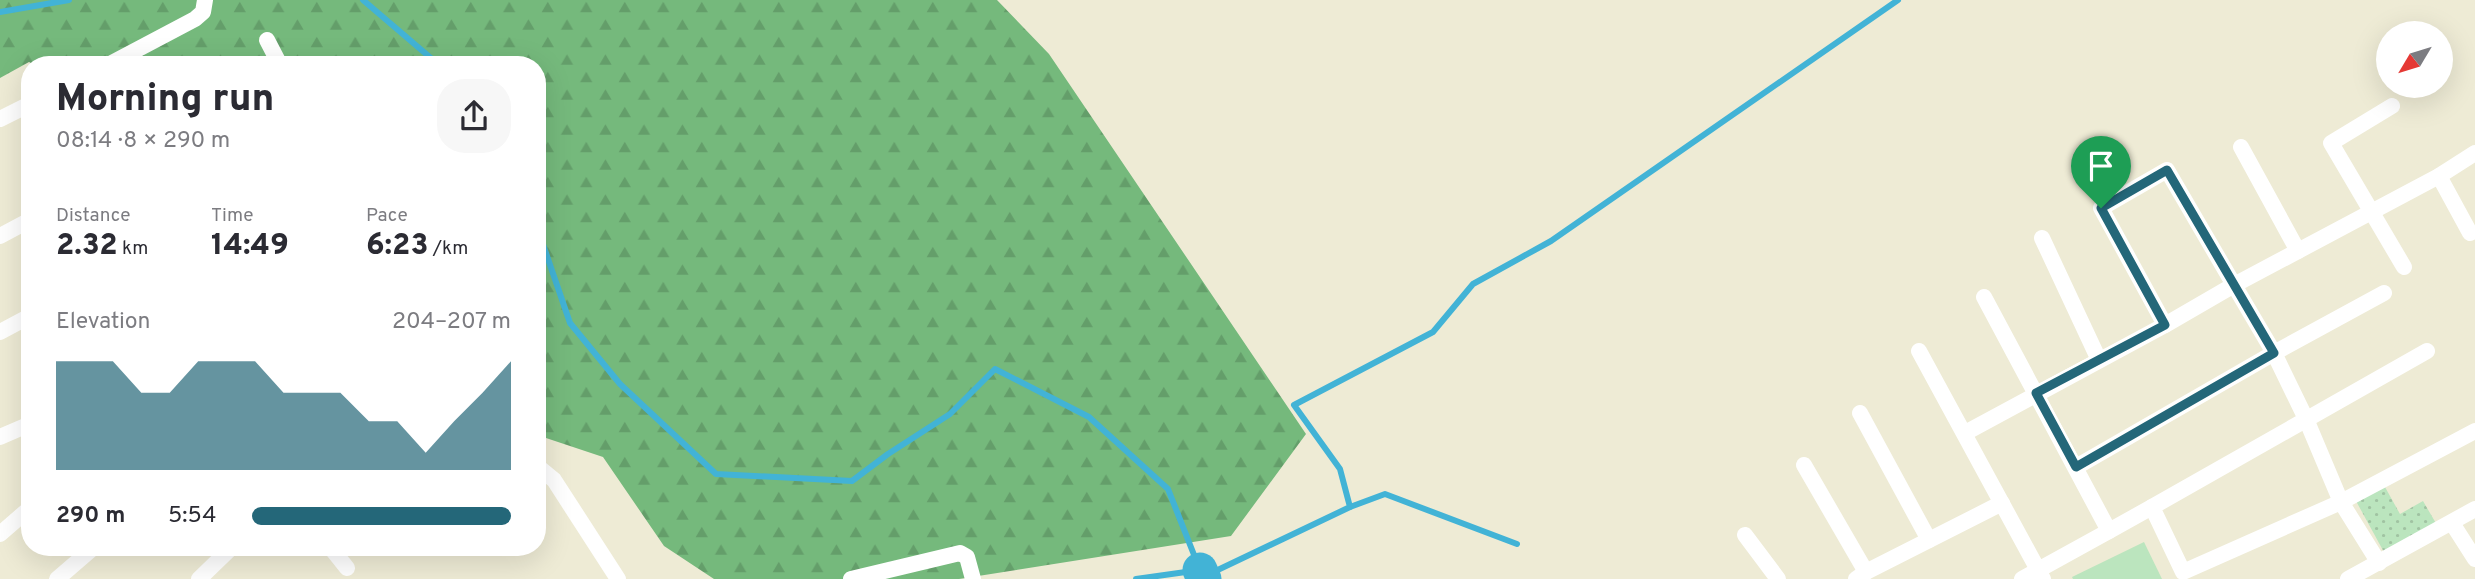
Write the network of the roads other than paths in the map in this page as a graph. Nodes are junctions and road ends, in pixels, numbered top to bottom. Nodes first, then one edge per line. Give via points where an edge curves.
1 (205, 0) edge
2 (267, 40) dead end
3 (125, 56) edge
4 (275, 56) edge
5 (2392, 106) dead end
6 (21, 108) edge
7 (0, 119) edge
8 (2241, 148) dead end
9 (2475, 153) edge
10 (2439, 176) junction
11 (2370, 211) junction
12 (21, 225) edge
13 (2470, 233) dead end
14 (0, 236) edge
15 (2042, 238) dead end
16 (2298, 251) junction
17 (2404, 267) dead end
18 (2234, 285) junction
19 (2384, 293) dead end
20 (1984, 297) dead end
21 (21, 321) edge
22 (2165, 325) junction
23 (0, 332) edge
24 (1919, 351) dead end
25 (2427, 351) dead end
26 (2274, 353) junction
27 (2099, 360) junction
28 (2036, 393) junction
29 (1860, 413) dead end
30 (2306, 419) junction
31 (21, 428) edge
32 (2475, 432) edge
33 (1965, 433) junction
34 (0, 437) edge
35 (1804, 465) dead end
36 (2076, 467) junction
37 (546, 473) edge
38 (2341, 502) junction
39 (2001, 503) junction
40 (2152, 507) junction
41 (2475, 509) edge
42 (21, 516) edge
43 (2452, 523) junction
44 (2109, 531) junction
45 (0, 534) edge
46 (1745, 535) dead end
47 (1929, 540) junction
48 (84, 556) edge
49 (223, 556) edge
50 (337, 556) edge
51 (2475, 559) edge
52 (2379, 563) junction
53 (347, 568) dead end
54 (1861, 575) edge
55 (2041, 575) edge
56 (57, 579) edge
57 (199, 579) edge
58 (618, 579) edge
59 (851, 579) edge
60 (973, 579) edge
61 (1778, 579) edge
62 (2022, 579) edge
63 (2348, 579) edge

1 - 3 street via 203,12 195,19
2 - 4 street
5 - 11 street via 2331,143
6 - 7 street
8 - 16 street
9 - 10 street
10 - 11 street
10 - 13 street
11 - 16 street
11 - 17 street
12 - 14 street
15 - 27 street
16 - 18 street
18 - 22 street
18 - 22 street via 2167,170 2101,208
18 - 26 street
19 - 26 street
20 - 28 street
21 - 23 street
22 - 27 street
24 - 33 street
25 - 30 street
26 - 30 street
26 - 36 street
27 - 28 street
28 - 33 street
28 - 36 street
29 - 47 street
30 - 38 street
30 - 40 street
31 - 34 street
32 - 38 street
33 - 39 street
35 - 54 street
36 - 44 street
37 - 58 street
38 - 40 street via 2183,572
38 - 52 street
39 - 47 street
39 - 55 street
40 - 44 street
41 - 43 street
42 - 45 street
43 - 51 street
43 - 52 street
44 - 55 street
46 - 61 street
47 - 54 street
48 - 56 street
49 - 57 street
50 - 53 street
52 - 63 street
55 - 62 street
59 - 60 street via 960,553 967,557

